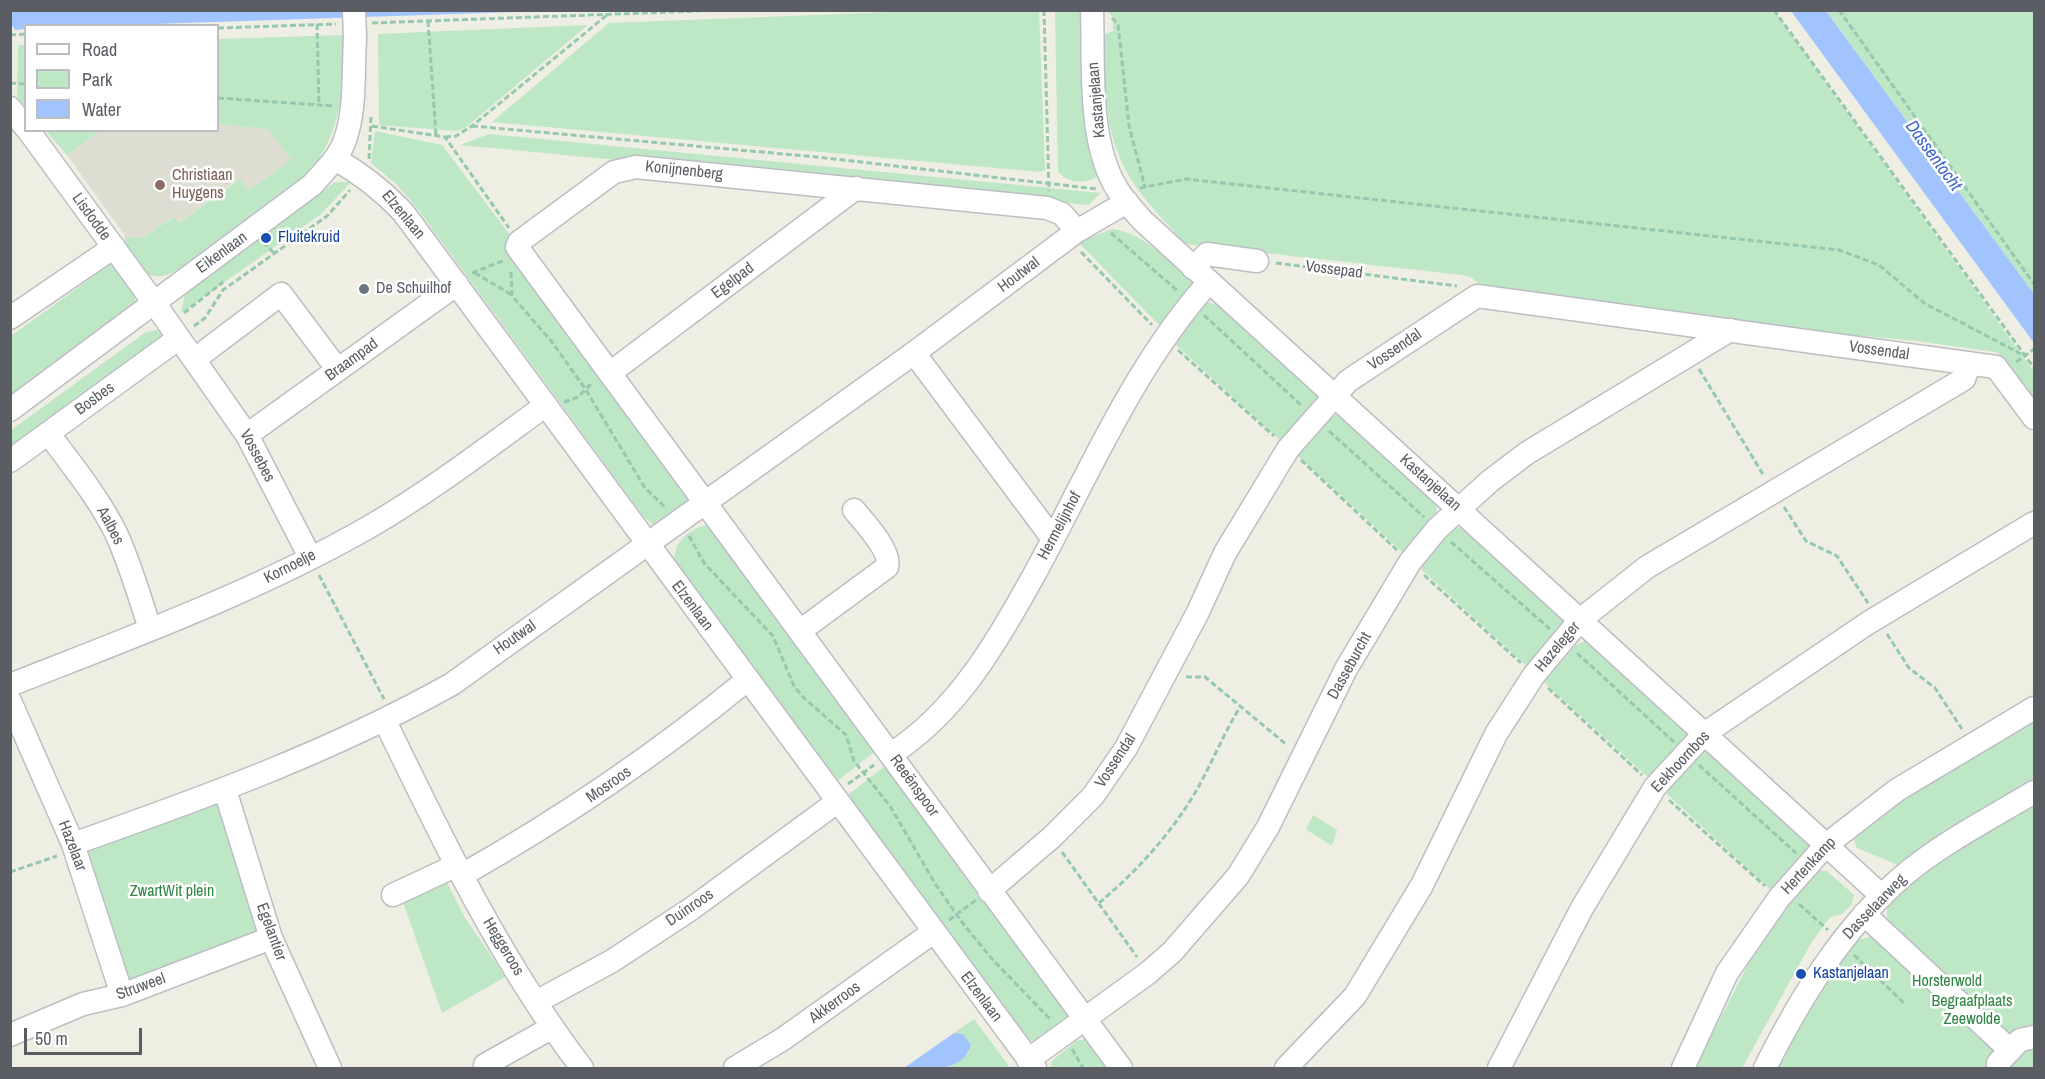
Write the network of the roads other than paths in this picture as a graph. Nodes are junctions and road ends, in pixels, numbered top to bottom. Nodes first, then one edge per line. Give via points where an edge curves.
1 (1098, 11) edge
2 (352, 24) edge
3 (10, 108) edge
4 (24, 125) edge
5 (29, 132) edge
6 (335, 159) junction
7 (856, 188) junction
8 (1123, 196) junction
9 (1072, 234) junction
10 (114, 247) junction
11 (1257, 261) road end
12 (1201, 275) junction
13 (461, 278) junction
14 (155, 304) junction
15 (10, 318) edge
16 (1730, 330) junction
17 (174, 331) junction
18 (914, 353) junction
19 (195, 359) junction
20 (1970, 363) junction
21 (338, 370) junction
22 (607, 370) junction
23 (1334, 395) junction
24 (546, 405) junction
25 (10, 410) edge
26 (2034, 418) edge
27 (48, 433) junction
28 (247, 435) junction
29 (10, 461) edge
30 (707, 502) junction
31 (1458, 508) junction
32 (854, 510) dead end
33 (2034, 523) edge
34 (1053, 539) junction
35 (648, 546) junction
36 (310, 557) junction
37 (1580, 620) junction
38 (150, 629) junction
39 (800, 632) junction
40 (747, 680) junction
41 (10, 685) edge
42 (10, 700) edge
43 (2034, 708) edge
44 (389, 719) junction
45 (1704, 734) junction
46 (891, 754) junction
47 (225, 790) junction
48 (2034, 792) edge
49 (834, 799) junction
50 (1826, 845) junction
51 (74, 847) junction
52 (459, 870) junction
53 (989, 891) junction
54 (393, 895) dead end
55 (1882, 896) junction
56 (1864, 914) junction
57 (932, 933) junction
58 (271, 938) junction
59 (122, 995) junction
60 (536, 1002) junction
61 (1086, 1020) junction
62 (551, 1028) junction
63 (10, 1035) edge
64 (2034, 1038) edge
65 (2005, 1059) edge
66 (1032, 1064) edge
67 (485, 1065) dead end
68 (330, 1068) edge
69 (582, 1068) edge
70 (735, 1068) edge
71 (1121, 1068) edge
72 (1286, 1068) edge
73 (1499, 1068) edge
74 (1683, 1068) edge
75 (1765, 1068) edge

1 - 8 street, Kastanjelaan via 1097,124 1103,156
2 - 6 street, Eikenlaan via 351,108 345,140
3 - 4 street, Lisdodde
5 - 10 street, Lisdodde
6 - 13 street, Elzenlaan via 382,189
6 - 14 street, Eikenlaan via 282,210
7 - 9 street, Konijnenberg via 1047,208 1062,214
7 - 22 street, Egelpad
7 - 22 street, Konijnenberg via 636,167 614,172 517,247
8 - 9 street, Houtwal
8 - 12 street, Kastanjelaan via 1143,221
9 - 18 street, Houtwal
10 - 14 street, Lisdodde
10 - 15 street
11 - 12 street via 1207,254
12 - 23 street, Kastanjelaan
12 - 34 street, Hermelijnhof via 1127,400
13 - 21 street, Braampad
13 - 24 street, Elzenlaan
14 - 17 street, Vossebes
14 - 25 street, Eikenlaan
16 - 20 street, Vossendal
16 - 23 street, Vossendal via 1477,296 1348,381
16 - 31 street, Dasseburcht via 1527,453
17 - 19 street, Vossebes
17 - 27 street, Bosbes
18 - 30 street, Houtwal
18 - 34 street
19 - 21 street via 281,294
19 - 28 street, Vossebes
20 - 26 street, Vossendal via 1996,367
20 - 37 street, Hazeleger via 1964,379 1647,567
21 - 28 street, Braampad
22 - 30 street
23 - 31 street, Kastanjelaan
23 - 53 street, Vossendal via 1288,449 1225,553 1126,747 1093,796
24 - 35 street, Elzenlaan
24 - 36 street, Kornoelje via 429,489
27 - 29 street, Bosbes
27 - 38 street, Aalbes via 84,480 115,532
28 - 36 street, Vossebes
30 - 35 street, Houtwal
30 - 39 street, Reeënspoor
31 - 37 street, Kastanjelaan
31 - 61 street, Dasseburcht via 1410,562 1346,669 1268,827 1238,876 1172,952
32 - 39 street via 885,550 887,567
33 - 45 street, Eekhoornbos via 1877,618
34 - 46 street, Hermelijnhof via 1002,632 961,689 910,742
35 - 40 street, Elzenlaan
35 - 44 street, Houtwal via 452,684
36 - 38 street, Kornoelje via 224,601
37 - 45 street, Kastanjelaan
37 - 72 street, Hazeleger via 1534,675 1496,734 1422,885 1355,996
38 - 41 street, Kornoelje
39 - 46 street, Reeënspoor
40 - 49 street, Elzenlaan
40 - 52 street, Mosroos via 580,805
42 - 51 street, Hazelaar
43 - 50 street, Hertenkamp via 1898,790
44 - 47 street, Houtwal
44 - 52 street, Heggeroos
45 - 50 street, Kastanjelaan
45 - 73 street, Eekhoornbos via 1655,787 1582,908
46 - 53 street, Reeënspoor
47 - 51 street, Houtwal
47 - 58 street, Egelantier
48 - 55 street, Dasselaarweg via 1905,874
49 - 57 street, Elzenlaan
49 - 60 street, Duinroos via 691,909 612,961
50 - 55 street, Kastanjelaan
50 - 74 street, Hertenkamp via 1779,898 1727,973
51 - 59 street, Hazelaar
52 - 54 street
52 - 60 street, Heggeroos
53 - 61 street, Reeënspoor
55 - 56 street, Dasselaarweg
56 - 65 street
56 - 75 street, Dasselaarweg via 1815,980
57 - 66 street, Elzenlaan
57 - 70 street, Akkerroos via 783,1039
58 - 59 street, Struweel
58 - 68 street, Egelantier
59 - 63 street, Struweel via 83,1004
60 - 62 street, Heggeroos
61 - 66 street, Dasseburcht
61 - 71 street, Reeënspoor
62 - 67 street
62 - 69 street, Heggeroos
64 - 65 street via 2020,1040

